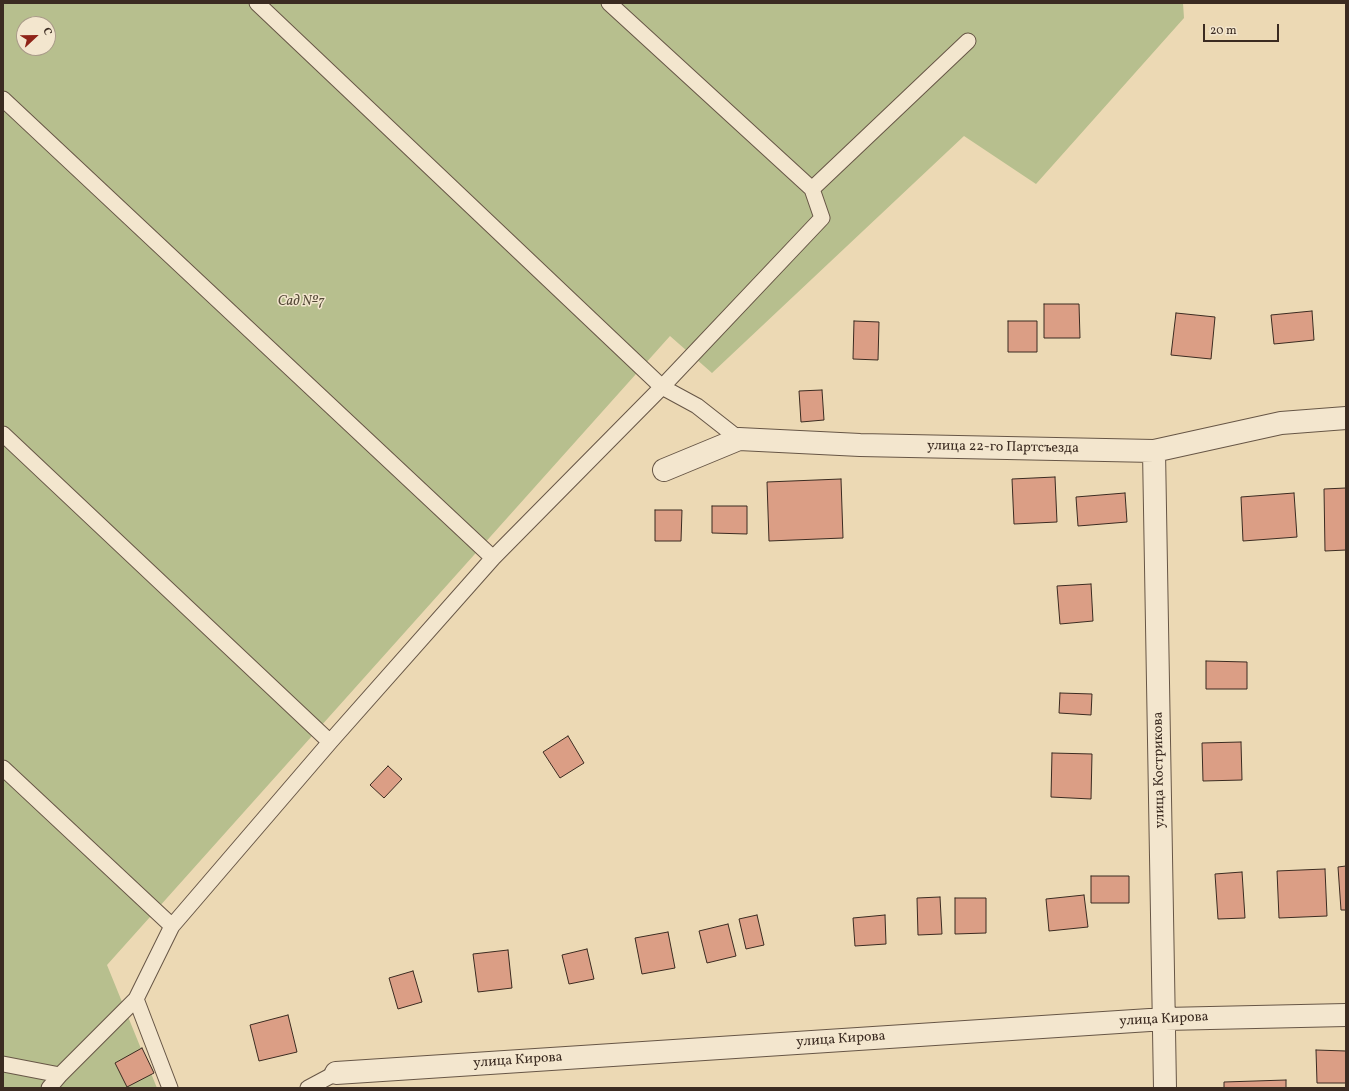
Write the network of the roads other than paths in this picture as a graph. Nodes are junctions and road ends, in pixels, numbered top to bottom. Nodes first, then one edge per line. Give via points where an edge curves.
1 (257, 3) edge
2 (609, 3) edge
3 (968, 41) dead end
4 (3, 99) edge
5 (812, 190) junction
6 (662, 386) junction
7 (1346, 418) edge
8 (3, 434) edge
9 (739, 439) junction
10 (1154, 452) junction
11 (664, 470) dead end
12 (493, 558) junction
13 (330, 742) junction
14 (3, 768) edge
15 (172, 926) junction
16 (136, 999) junction
17 (1346, 1014) edge
18 (1165, 1019) junction
19 (3, 1064) edge
20 (336, 1073) joint
21 (60, 1075) junction
22 (49, 1088) edge
23 (170, 1088) edge
24 (308, 1088) edge
25 (1165, 1088) edge

1 - 6 lane
2 - 5 lane
3 - 5 lane
4 - 12 lane
5 - 6 lane via 822,218
6 - 9 lane via 697,406
6 - 12 lane
7 - 10 street, улица 22-го Партсъезда via 1281,423
8 - 13 lane
9 - 10 street, улица 22-го Партсъезда via 860,445
9 - 11 street, улица 22-го Партсъезда
10 - 18 street, улица Кострикова
12 - 13 lane
13 - 15 lane
14 - 15 lane
15 - 16 lane
16 - 21 lane
16 - 23 lane
17 - 18 street, улица Кирова
18 - 20 street, улица Кирова
18 - 25 street, улица Кострикова
19 - 21 lane
20 - 24 lane
21 - 22 lane

